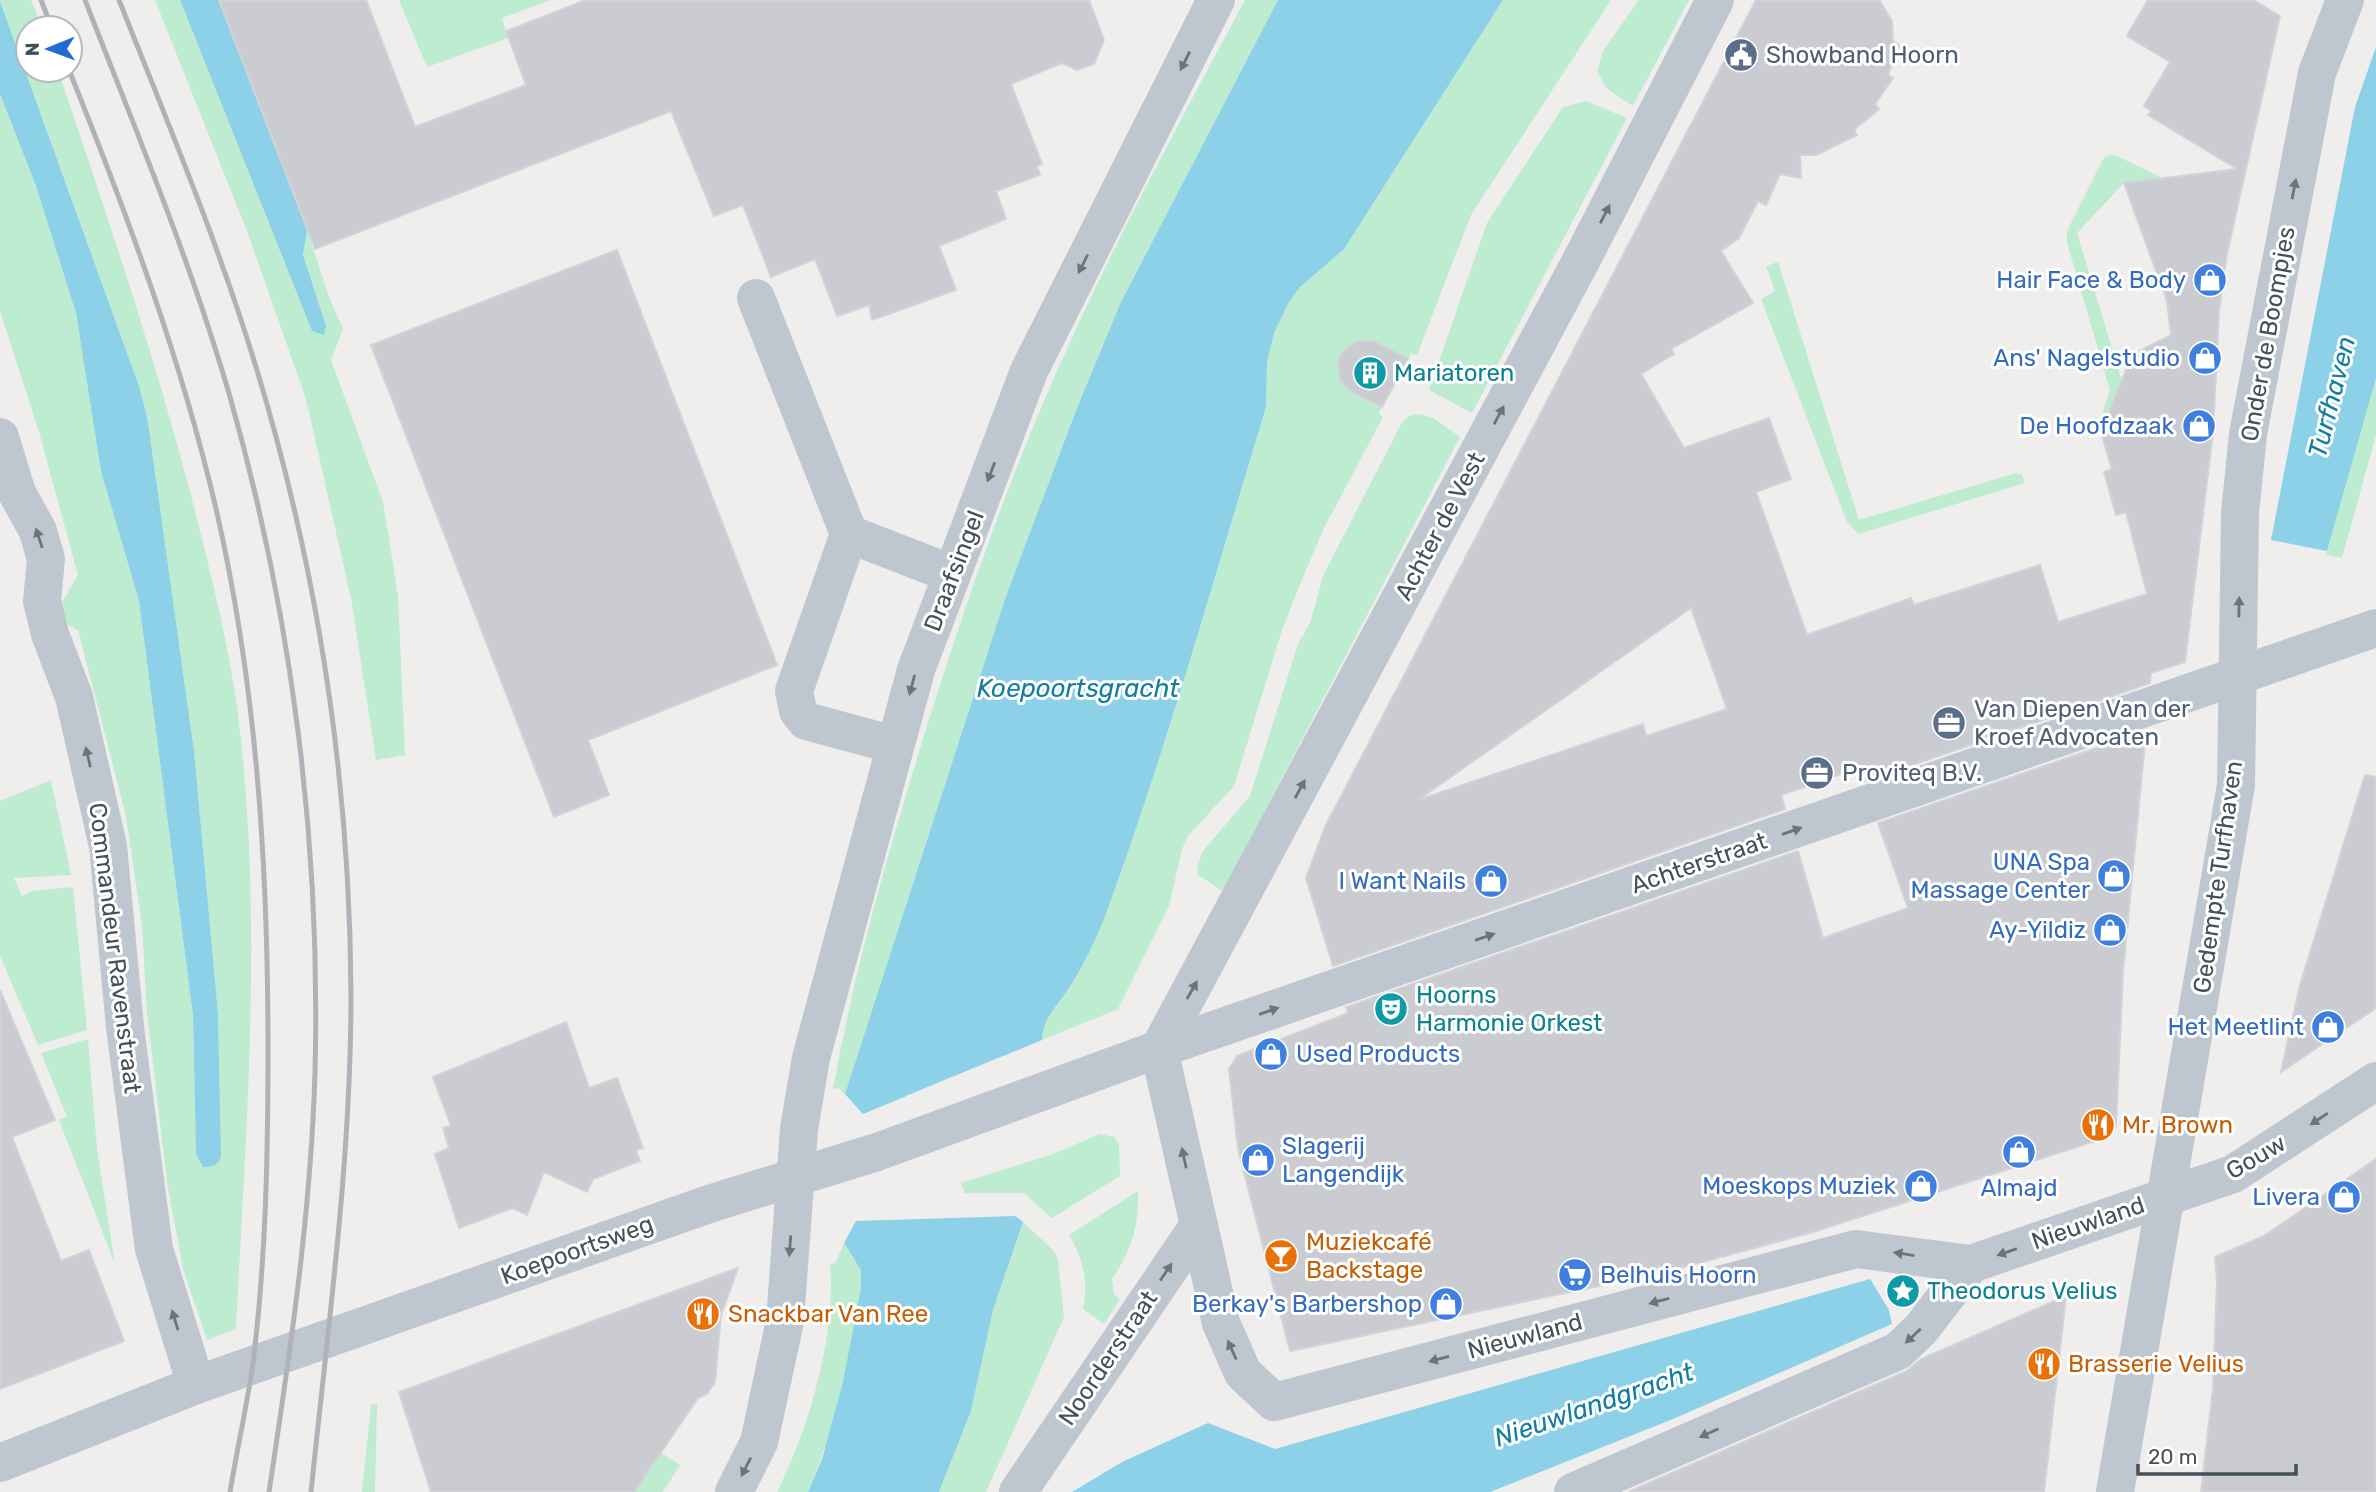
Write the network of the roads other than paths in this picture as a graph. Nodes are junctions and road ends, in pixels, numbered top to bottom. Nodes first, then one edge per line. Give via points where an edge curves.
1 (1216, 0) edge
2 (1715, 0) edge
3 (2345, 0) edge
4 (757, 298) dead end
5 (0, 438) edge
6 (849, 534) junction
7 (952, 574) junction
8 (2376, 628) edge
9 (2238, 676) junction
10 (895, 745) junction
11 (1158, 1049) junction
12 (2376, 1082) edge
13 (796, 1178) junction
14 (2164, 1196) junction
15 (1199, 1225) junction
16 (1971, 1264) junction
17 (195, 1385) junction
18 (0, 1463) edge
19 (1596, 1487) edge
20 (734, 1492) edge
21 (1018, 1492) edge
22 (2115, 1492) edge

1 -> 7 street, Draafsingel via 1029,371
11 -> 2 street, Achter de Vest via 1583,257
9 -> 3 street, Onder de Boompjes via 2240,513 2248,434 2317,73
4 - 6 street
17 -> 5 street, Commandeur Ravenstraat via 154,1249 125,1027 108,846 74,697 42,601 46,559 41,540 17,493
6 - 7 street
6 - 10 street via 794,691 798,711 806,721
7 -> 10 street, Draafsingel via 916,670
8 - 9 street, Achterstraat
11 -> 9 street, Achterstraat
9 - 14 street, Gedempte Turfhaven via 2236,785
10 - 13 street, Draafsingel via 811,1059
11 - 13 street, Koepoortsweg
15 -> 11 street
12 -> 14 street, Gouw via 2233,1174
13 - 17 street, Koepoortsweg via 709,1204
13 -> 20 street, Draafsingel via 785,1321 759,1442
14 -> 16 street, Nieuwland
14 - 22 street, Gedempte Turfhaven
16 -> 15 street, Nieuwland via 1856,1249 1274,1402 1242,1373 1221,1323
21 -> 15 street, Noorderstraat
16 -> 19 street via 1921,1329 1898,1350
17 - 18 street, Koepoortsweg

